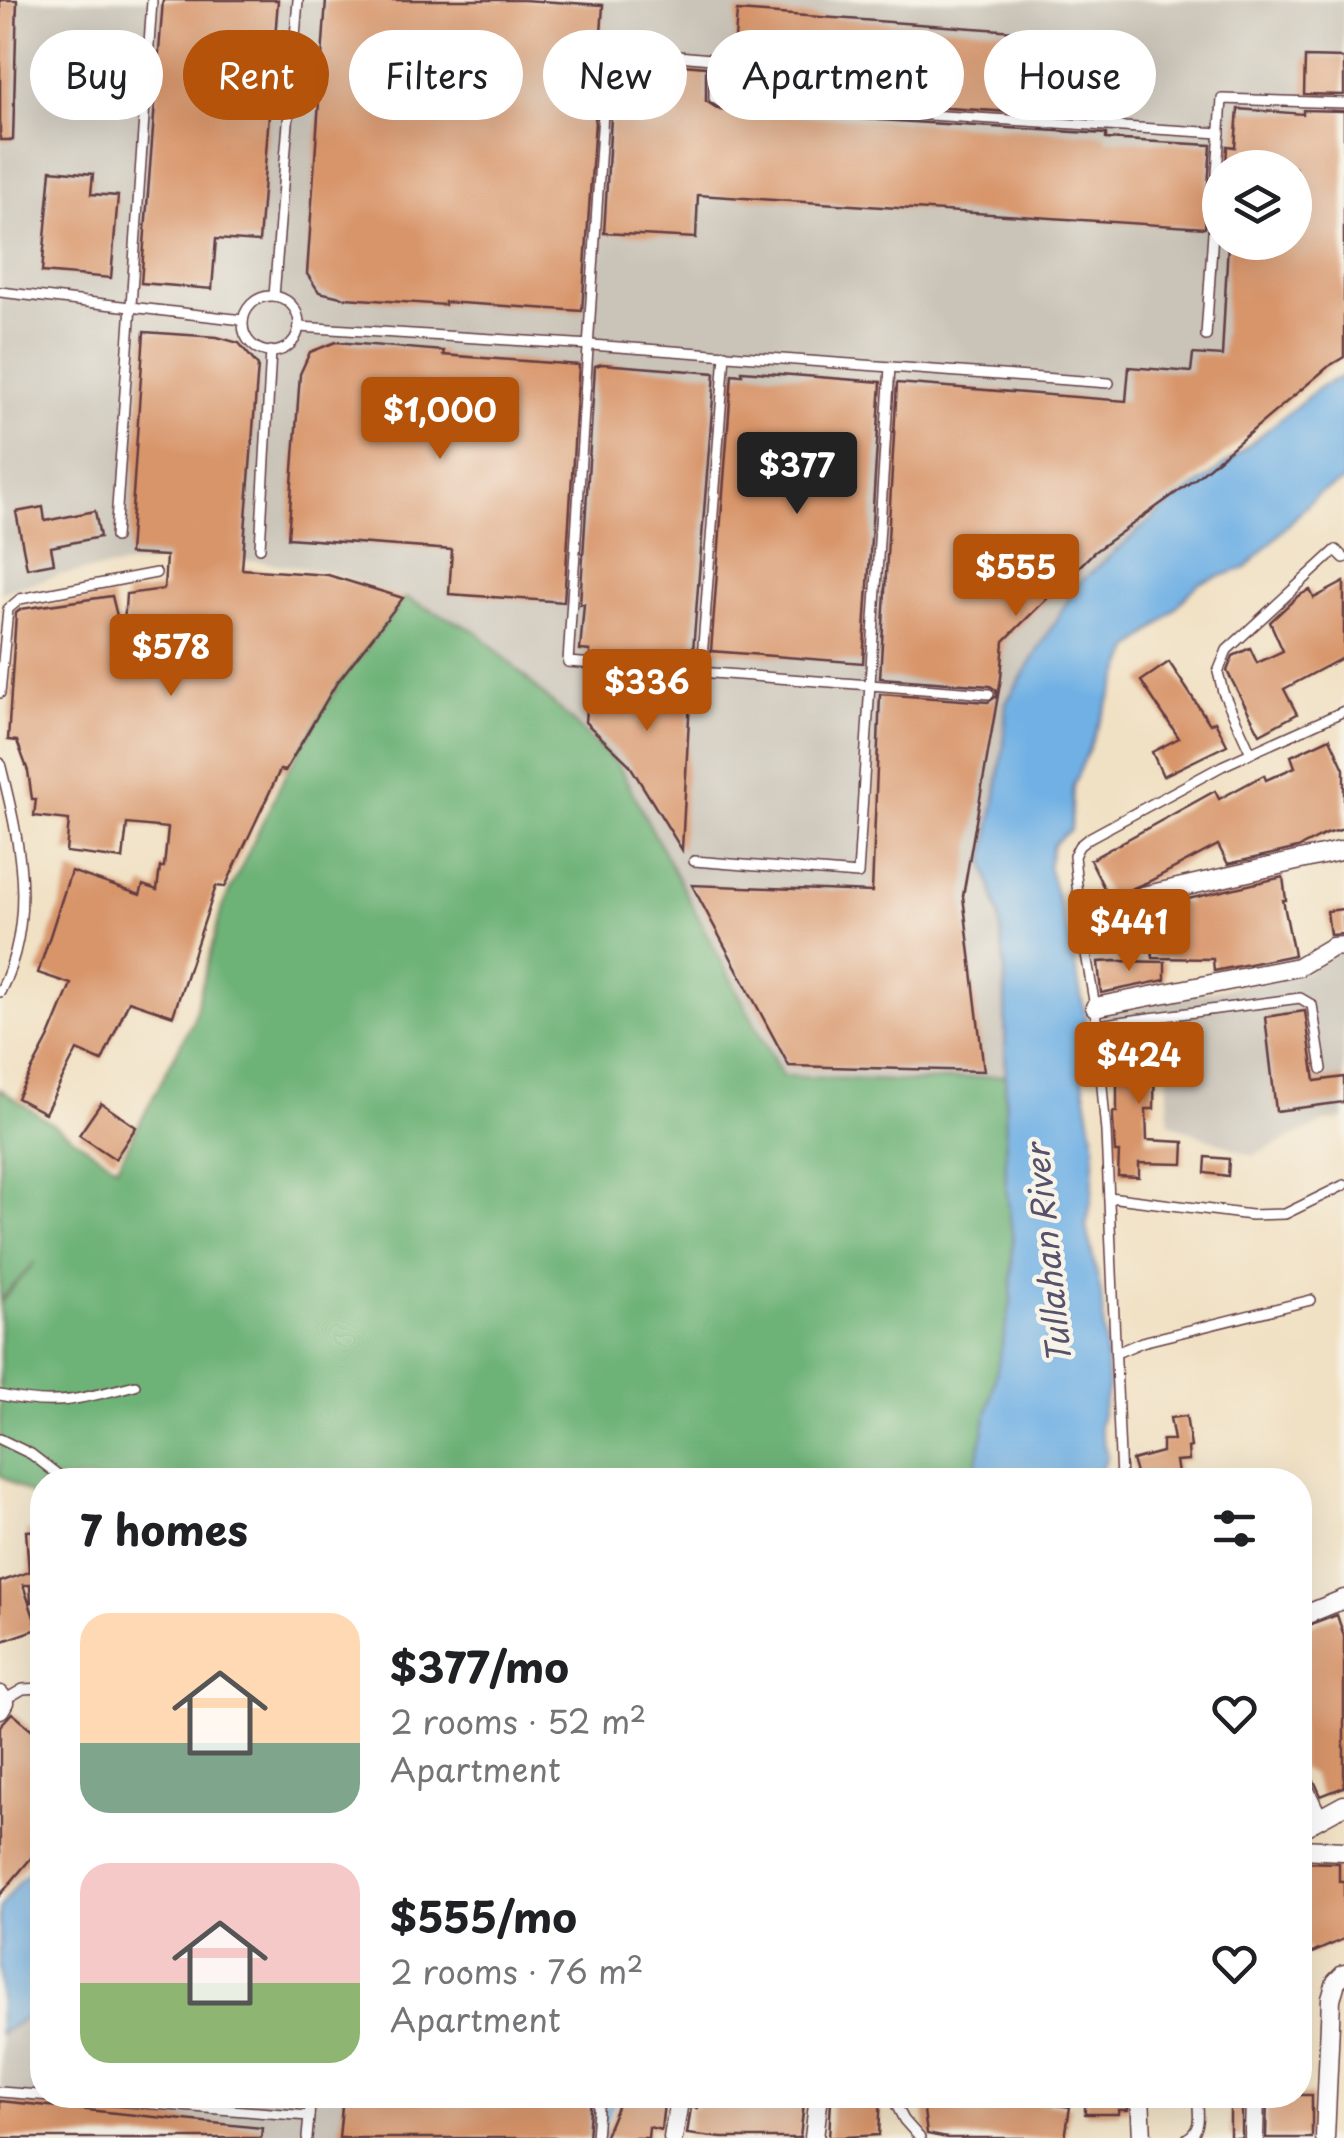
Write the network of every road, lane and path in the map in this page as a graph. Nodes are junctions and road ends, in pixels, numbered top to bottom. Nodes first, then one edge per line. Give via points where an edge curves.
1 (152, 0) edge
2 (298, 0) edge
3 (1344, 103) edge
4 (1220, 133) junction
5 (0, 292) edge
6 (274, 296) junction
7 (131, 306) junction
8 (243, 320) junction
9 (299, 328) junction
10 (1206, 336) dead end
11 (591, 345) junction
12 (270, 352) junction
13 (725, 354) junction
14 (890, 367) junction
15 (1109, 383) dead end
16 (115, 537) dead end
17 (1344, 541) edge
18 (260, 548) dead end
19 (1336, 550) junction
20 (1344, 558) edge
21 (156, 573) dead end
22 (701, 672) junction
23 (870, 685) junction
24 (0, 692) edge
25 (989, 694) dead end
26 (1344, 711) edge
27 (1252, 753) junction
28 (0, 763) edge
29 (1340, 852) dead end
30 (694, 862) dead end
31 (1081, 924) junction
32 (1344, 946) edge
33 (0, 992) edge
34 (1096, 1016) junction
35 (1322, 1069) dead end
36 (1344, 1185) edge
37 (1109, 1197) junction
38 (1311, 1300) dead end
39 (1116, 1353) junction
40 (136, 1385) dead end
41 (0, 1395) edge
42 (0, 1439) edge
43 (49, 1468) edge
44 (1120, 1468) edge
45 (1344, 1599) edge
46 (1312, 1612) edge
47 (30, 1689) edge
48 (1, 1701) edge
49 (1312, 1805) edge
50 (1344, 1805) edge
51 (1318, 1818) junction
52 (1312, 1822) edge
53 (1312, 1849) edge
54 (1344, 1850) edge
55 (1344, 1974) edge
56 (0, 2092) edge
57 (30, 2094) edge
58 (206, 2108) edge
59 (310, 2108) edge
60 (598, 2108) edge
61 (678, 2108) edge
62 (817, 2108) edge
63 (898, 2108) edge
64 (1141, 2108) edge
65 (1198, 2108) edge
66 (1255, 2108) edge
67 (309, 2116) junction
68 (307, 2138) edge
69 (596, 2138) edge
70 (673, 2138) edge
71 (814, 2138) edge
72 (920, 2138) edge
73 (1142, 2138) edge
74 (1186, 2138) edge
75 (1254, 2138) edge
76 (1326, 2138) edge

1 - 7 lane
2 - 6 lane
3 - 4 lane via 1222,99
4 - 10 lane
4 - 11 lane via 716,102 711,59 610,55
5 - 7 lane
6 - 8 lane via 257,299
6 - 9 lane via 292,305
7 - 8 lane
7 - 16 lane
8 - 12 lane via 253,346
9 - 11 lane
9 - 12 lane via 286,347
11 - 13 lane
11 - 22 lane via 568,662
12 - 18 lane
13 - 14 lane
13 - 22 lane
14 - 15 lane
14 - 23 lane
17 - 19 lane
19 - 20 lane
19 - 27 lane via 1227,650 1218,672 1222,692
21 - 24 lane via 20,599 8,609
22 - 23 lane
23 - 25 lane
23 - 30 lane via 858,874
26 - 27 lane
27 - 31 lane via 1079,846 1074,856
28 - 33 lane via 23,877 19,938
29 - 31 street via 1143,896
31 - 34 lane
32 - 34 street via 1298,967
34 - 35 lane via 1300,998 1312,1005
34 - 37 lane
36 - 37 lane via 1285,1214
37 - 39 lane
38 - 39 lane
39 - 44 lane
40 - 41 lane via 59,1404
42 - 43 lane
45 - 46 street
47 - 48 lane
49 - 51 street
50 - 51 street
51 - 52 street
53 - 54 street
55 - 76 street via 1331,1999
56 - 57 lane
58 - 67 lane
59 - 67 lane
60 - 69 lane
61 - 70 street
62 - 71 street
63 - 72 lane
64 - 73 street
65 - 74 lane via 1198,2124
66 - 75 street
67 - 68 lane

